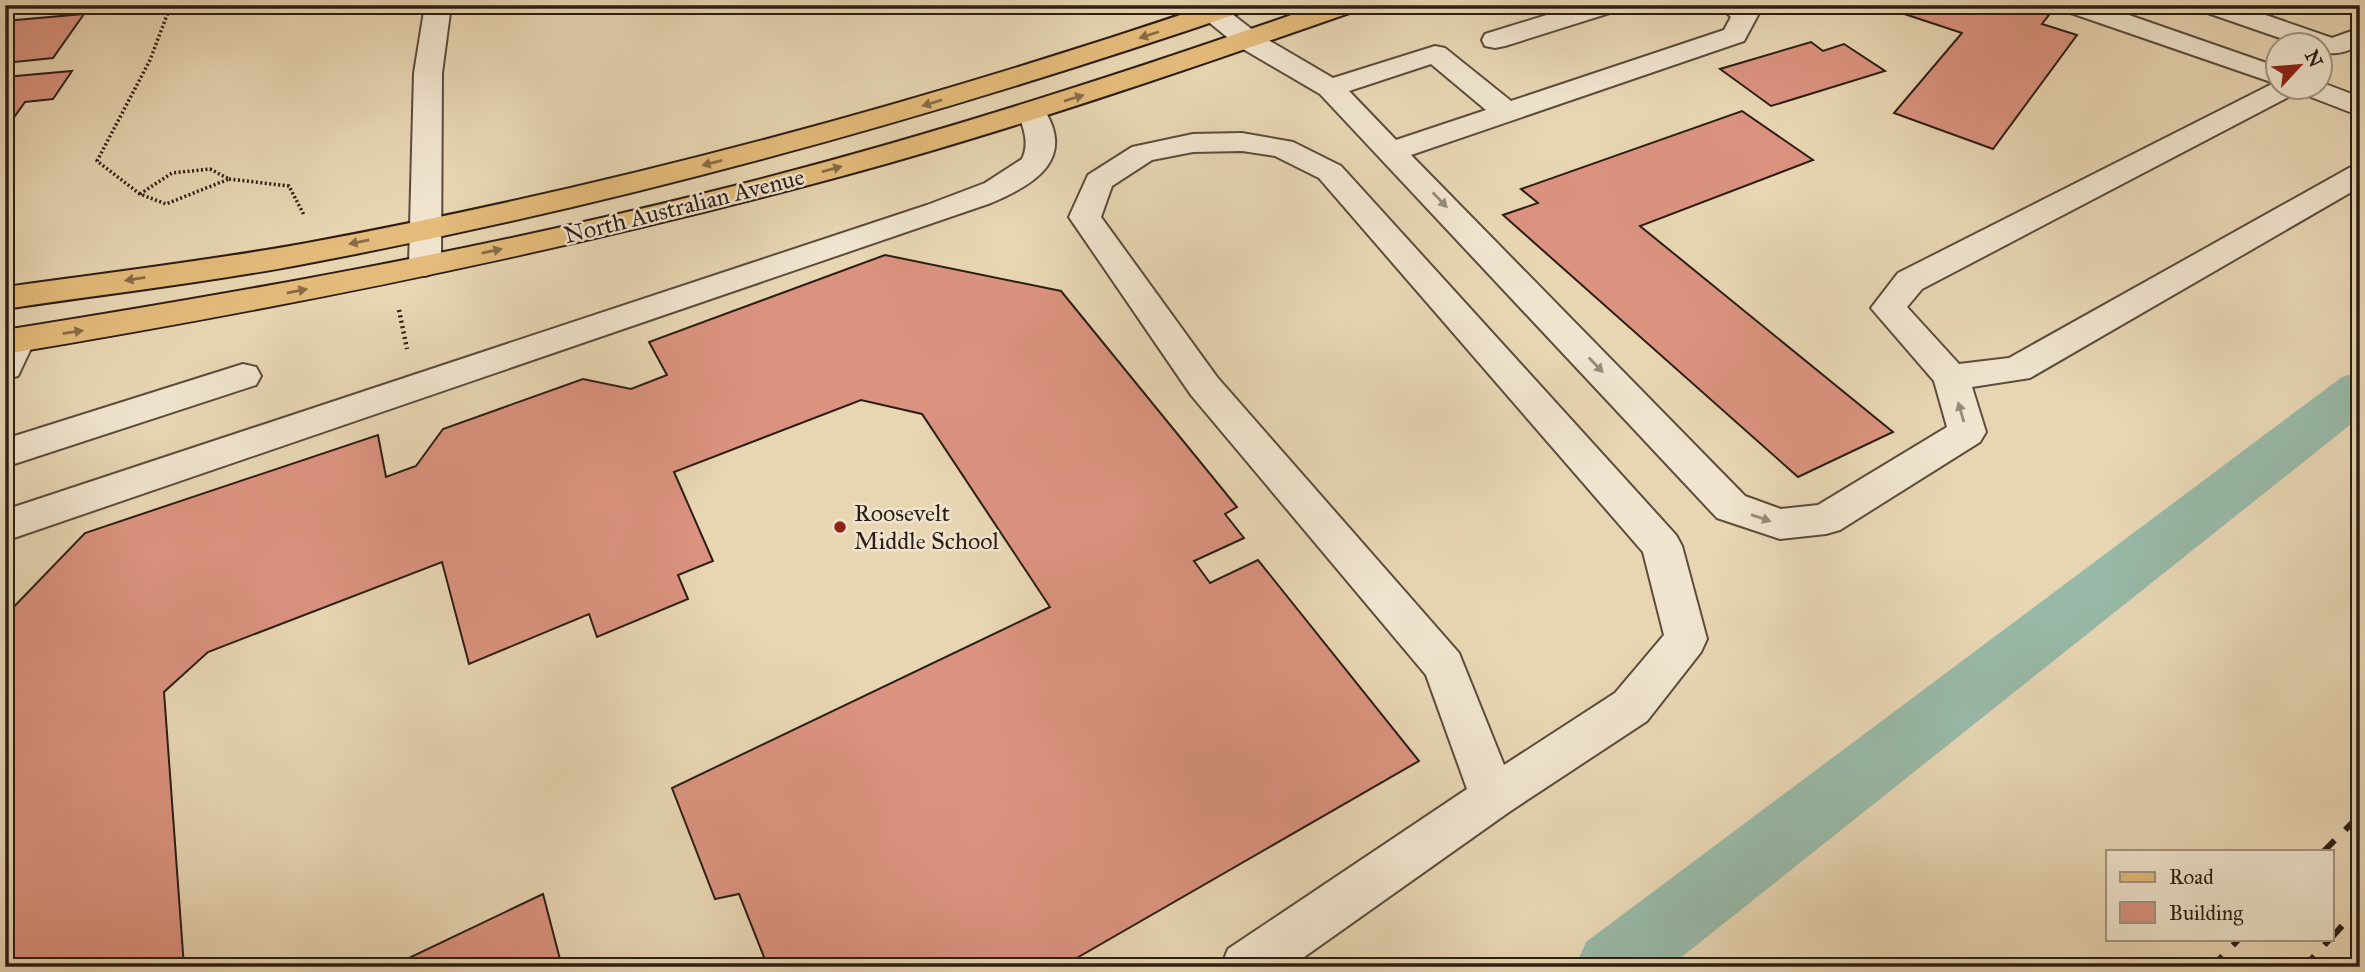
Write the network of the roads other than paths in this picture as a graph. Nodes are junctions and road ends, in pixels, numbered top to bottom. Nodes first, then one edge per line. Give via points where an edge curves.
1 (438, 5) edge
2 (1346, 5) edge
3 (1607, 5) edge
4 (1731, 5) edge
5 (2074, 5) edge
6 (2211, 5) edge
7 (1225, 9) edge
8 (2289, 32) edge
9 (2360, 36) edge
10 (1248, 40) junction
11 (1495, 40) dead end
12 (2334, 47) edge
13 (2334, 47) edge
14 (2360, 57) edge
15 (2264, 71) edge
16 (1330, 88) junction
17 (2334, 97) edge
18 (2264, 100) edge
19 (2360, 107) edge
20 (1031, 111) junction
21 (1506, 113) junction
22 (1392, 151) junction
23 (2360, 174) edge
24 (426, 228) junction
25 (425, 265) junction
26 (5, 298) edge
27 (10, 350) edge
28 (243, 376) dead end
29 (1951, 377) junction
30 (5, 453) edge
31 (5, 526) edge
32 (1493, 797) junction
33 (1246, 967) edge

1 - 24 lane via 428,73
2 - 10 main road, North Australian Avenue
3 - 11 lane
4 - 21 lane via 1745,15 1735,35
5 - 15 lane
6 - 8 lane
7 - 10 lane
7 -> 24 main road, North Australian Avenue via 893,115 714,163
9 - 12 lane
10 - 16 lane
20 -> 10 main road, North Australian Avenue
13 - 14 lane
16 - 21 lane via 1435,54
16 - 22 lane
17 - 19 lane
18 - 29 lane via 1910,281 1888,308
25 -> 20 main road, North Australian Avenue via 768,186
20 - 31 lane via 1040,131 1040,153 1032,168 1004,186
21 - 22 lane
22 -> 29 lane via 1731,507 1780,524 1826,519 1967,432
23 - 29 lane via 2017,369
24 - 25 lane
24 -> 26 main road, North Australian Avenue via 305,253
27 -> 25 main road, North Australian Avenue
28 - 30 lane
32 - 32 lane via 1632,707 1686,639 1662,546 1330,172 1283,148 1242,142 1193,143 1143,153 1099,181 1085,217 1204,386 1444,666
32 - 33 lane

